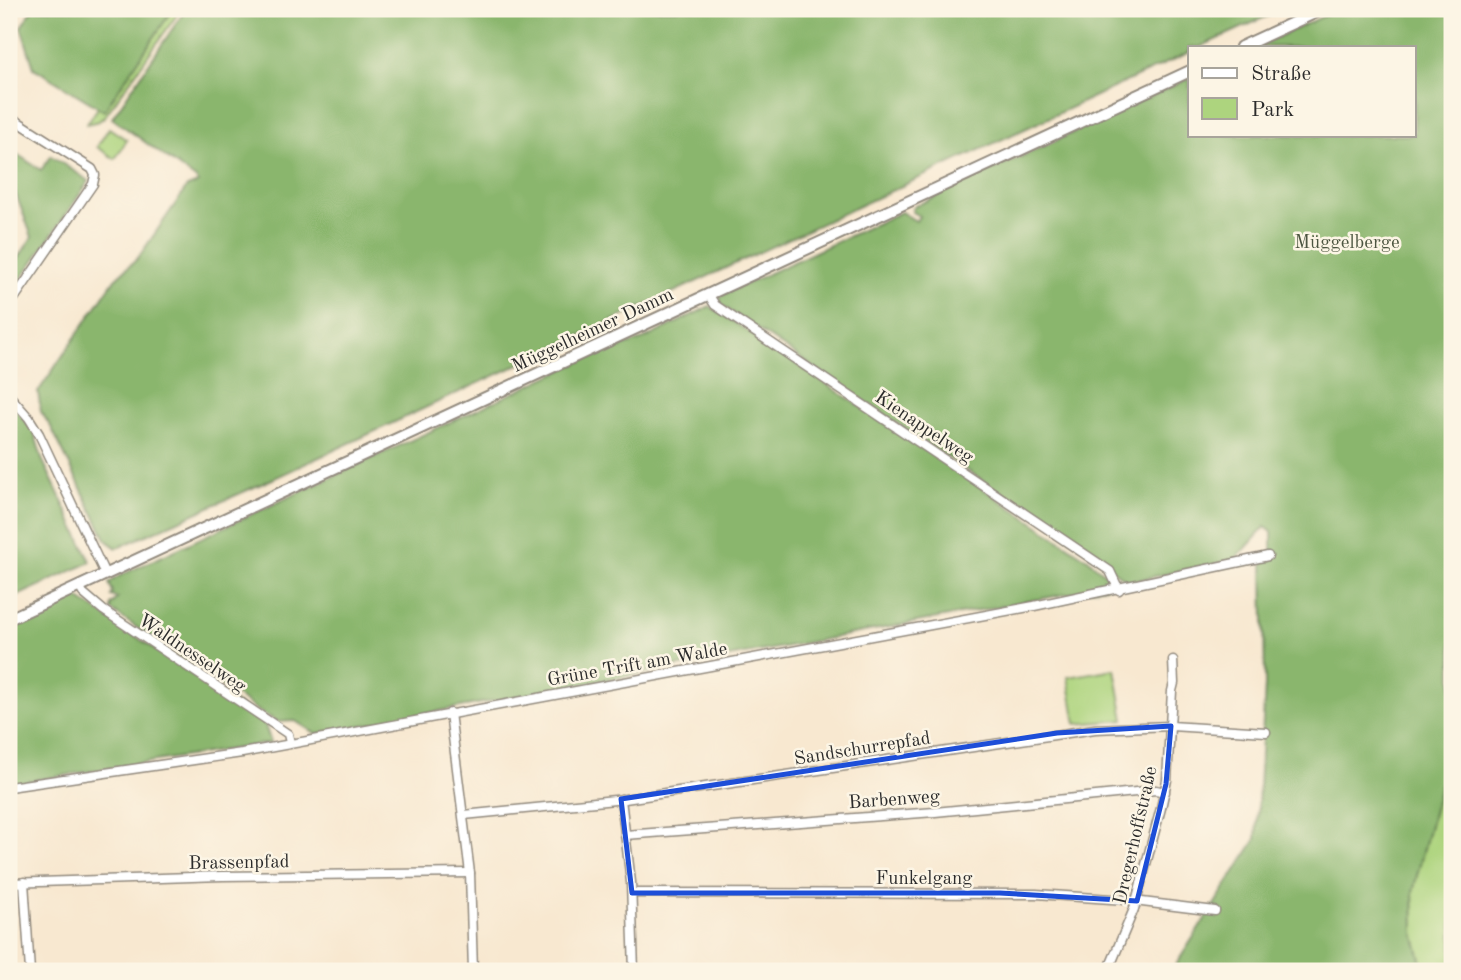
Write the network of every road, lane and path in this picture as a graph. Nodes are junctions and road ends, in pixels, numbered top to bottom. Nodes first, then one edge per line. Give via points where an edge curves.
1 (1324, 9) edge
2 (1243, 46) edge
3 (1188, 72) edge
4 (9, 116) edge
5 (708, 294) junction
6 (9, 306) edge
7 (9, 395) edge
8 (1268, 556) dead end
9 (105, 574) junction
10 (79, 586) junction
11 (1119, 590) junction
12 (9, 619) edge
13 (1173, 660) dead end
14 (450, 713) junction
15 (1171, 726) junction
16 (1266, 732) dead end
17 (289, 743) junction
18 (9, 787) edge
19 (1165, 792) junction
20 (621, 799) junction
21 (464, 815) junction
22 (625, 835) junction
23 (470, 873) junction
24 (24, 882) junction
25 (9, 883) edge
26 (632, 893) junction
27 (1137, 901) junction
28 (1215, 912) dead end
29 (30, 971) edge
30 (472, 971) edge
31 (634, 971) edge
32 (1108, 971) edge

1 - 2 main road
3 - 5 main road, Müggelheimer Damm
4 - 6 street via 95,175
5 - 9 main road, Müggelheimer Damm
5 - 11 street, Kienappelweg via 715,305 1110,572
7 - 9 street via 39,434
8 - 11 street, Grüne Trift am Walde
9 - 10 main road, Müggelheimer Damm
10 - 12 main road, Müggelheimer Damm
10 - 17 street, Waldnesselweg via 103,610 288,734
11 - 14 street, Grüne Trift am Walde
13 - 15 street, Dregerhoffstraße
14 - 17 street, Grüne Trift am Walde
14 - 21 street
15 - 16 street, Sandschurrepfad
15 - 19 street, Dregerhoffstraße
15 - 20 street, Sandschurrepfad via 1057,733
17 - 18 street, Grüne Trift am Walde
19 - 22 street, Barbenweg
19 - 27 street, Dregerhoffstraße
20 - 21 street, Sandschurrepfad
20 - 22 street
21 - 23 street
22 - 26 street
23 - 24 street, Brassenpfad
23 - 30 street
24 - 25 street, Brassenpfad
24 - 29 street
26 - 27 street, Funkelgang via 1017,893
26 - 31 street
27 - 28 street, Funkelgang
27 - 32 street, Dregerhoffstraße

